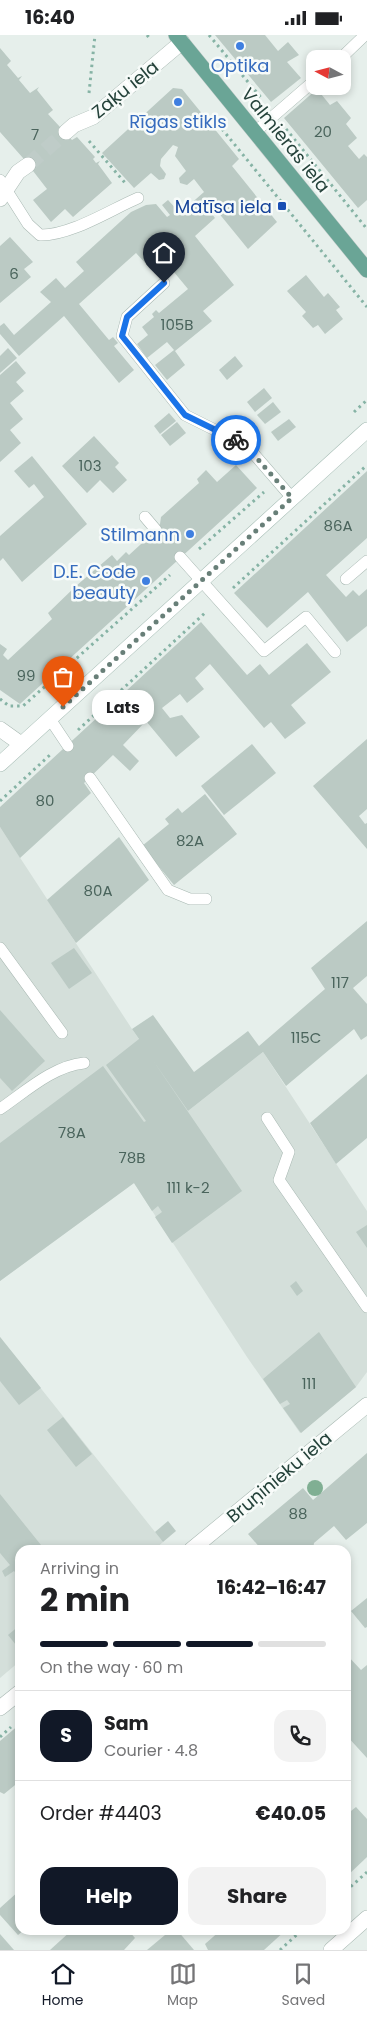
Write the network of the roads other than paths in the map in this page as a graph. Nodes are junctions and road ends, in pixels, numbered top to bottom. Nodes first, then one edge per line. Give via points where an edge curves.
1 (365, 35) edge
2 (179, 39) edge
3 (349, 50) edge
4 (306, 88) edge
5 (66, 132) tunnel mouth
6 (255, 132) junction
7 (28, 165) tunnel mouth
8 (2, 190) edge
9 (138, 198) dead end
10 (367, 270) edge
11 (164, 283) dead end
12 (367, 430) edge
13 (292, 498) junction
14 (145, 517) dead end
15 (156, 530) dead end
16 (180, 557) dead end
17 (367, 561) edge
18 (346, 579) dead end
19 (201, 581) junction
20 (336, 652) dead end
21 (50, 719) junction
22 (0, 729) edge
23 (66, 743) road end
24 (22, 744) junction
25 (0, 764) edge
26 (90, 778) dead end
27 (206, 899) dead end
28 (0, 948) edge
29 (62, 1033) dead end
30 (84, 1063) dead end
31 (2, 1103) edge
32 (267, 1118) dead end
33 (367, 1307) edge
34 (367, 1405) edge
35 (197, 1545) edge
36 (15, 1696) edge
37 (0, 1708) edge
38 (367, 1918) edge
39 (351, 1932) edge
40 (348, 1935) edge
41 (331, 1950) edge

1 - 3 lane
2 - 5 street, Zaķu iela via 164,57 93,117
2 - 6 main road, Valmieras iela
4 - 6 lane
6 - 10 main road, Valmieras iela
7 - 8 street
8 - 9 lane via 40,235 51,235 74,227
11 - 13 lane via 127,317 122,336 185,415 246,446
12 - 13 street
13 - 19 street
14 - 15 lane
16 - 19 lane
17 - 18 lane
19 - 20 lane via 264,651 306,617
19 - 21 street
21 - 23 lane
21 - 24 street
22 - 24 street
24 - 25 street
26 - 27 lane via 168,890 190,899
28 - 29 lane
30 - 31 lane via 54,1073
32 - 33 lane via 289,1152 279,1180
34 - 35 street, Bruņinieku iela
36 - 37 street
38 - 39 street
40 - 41 street

